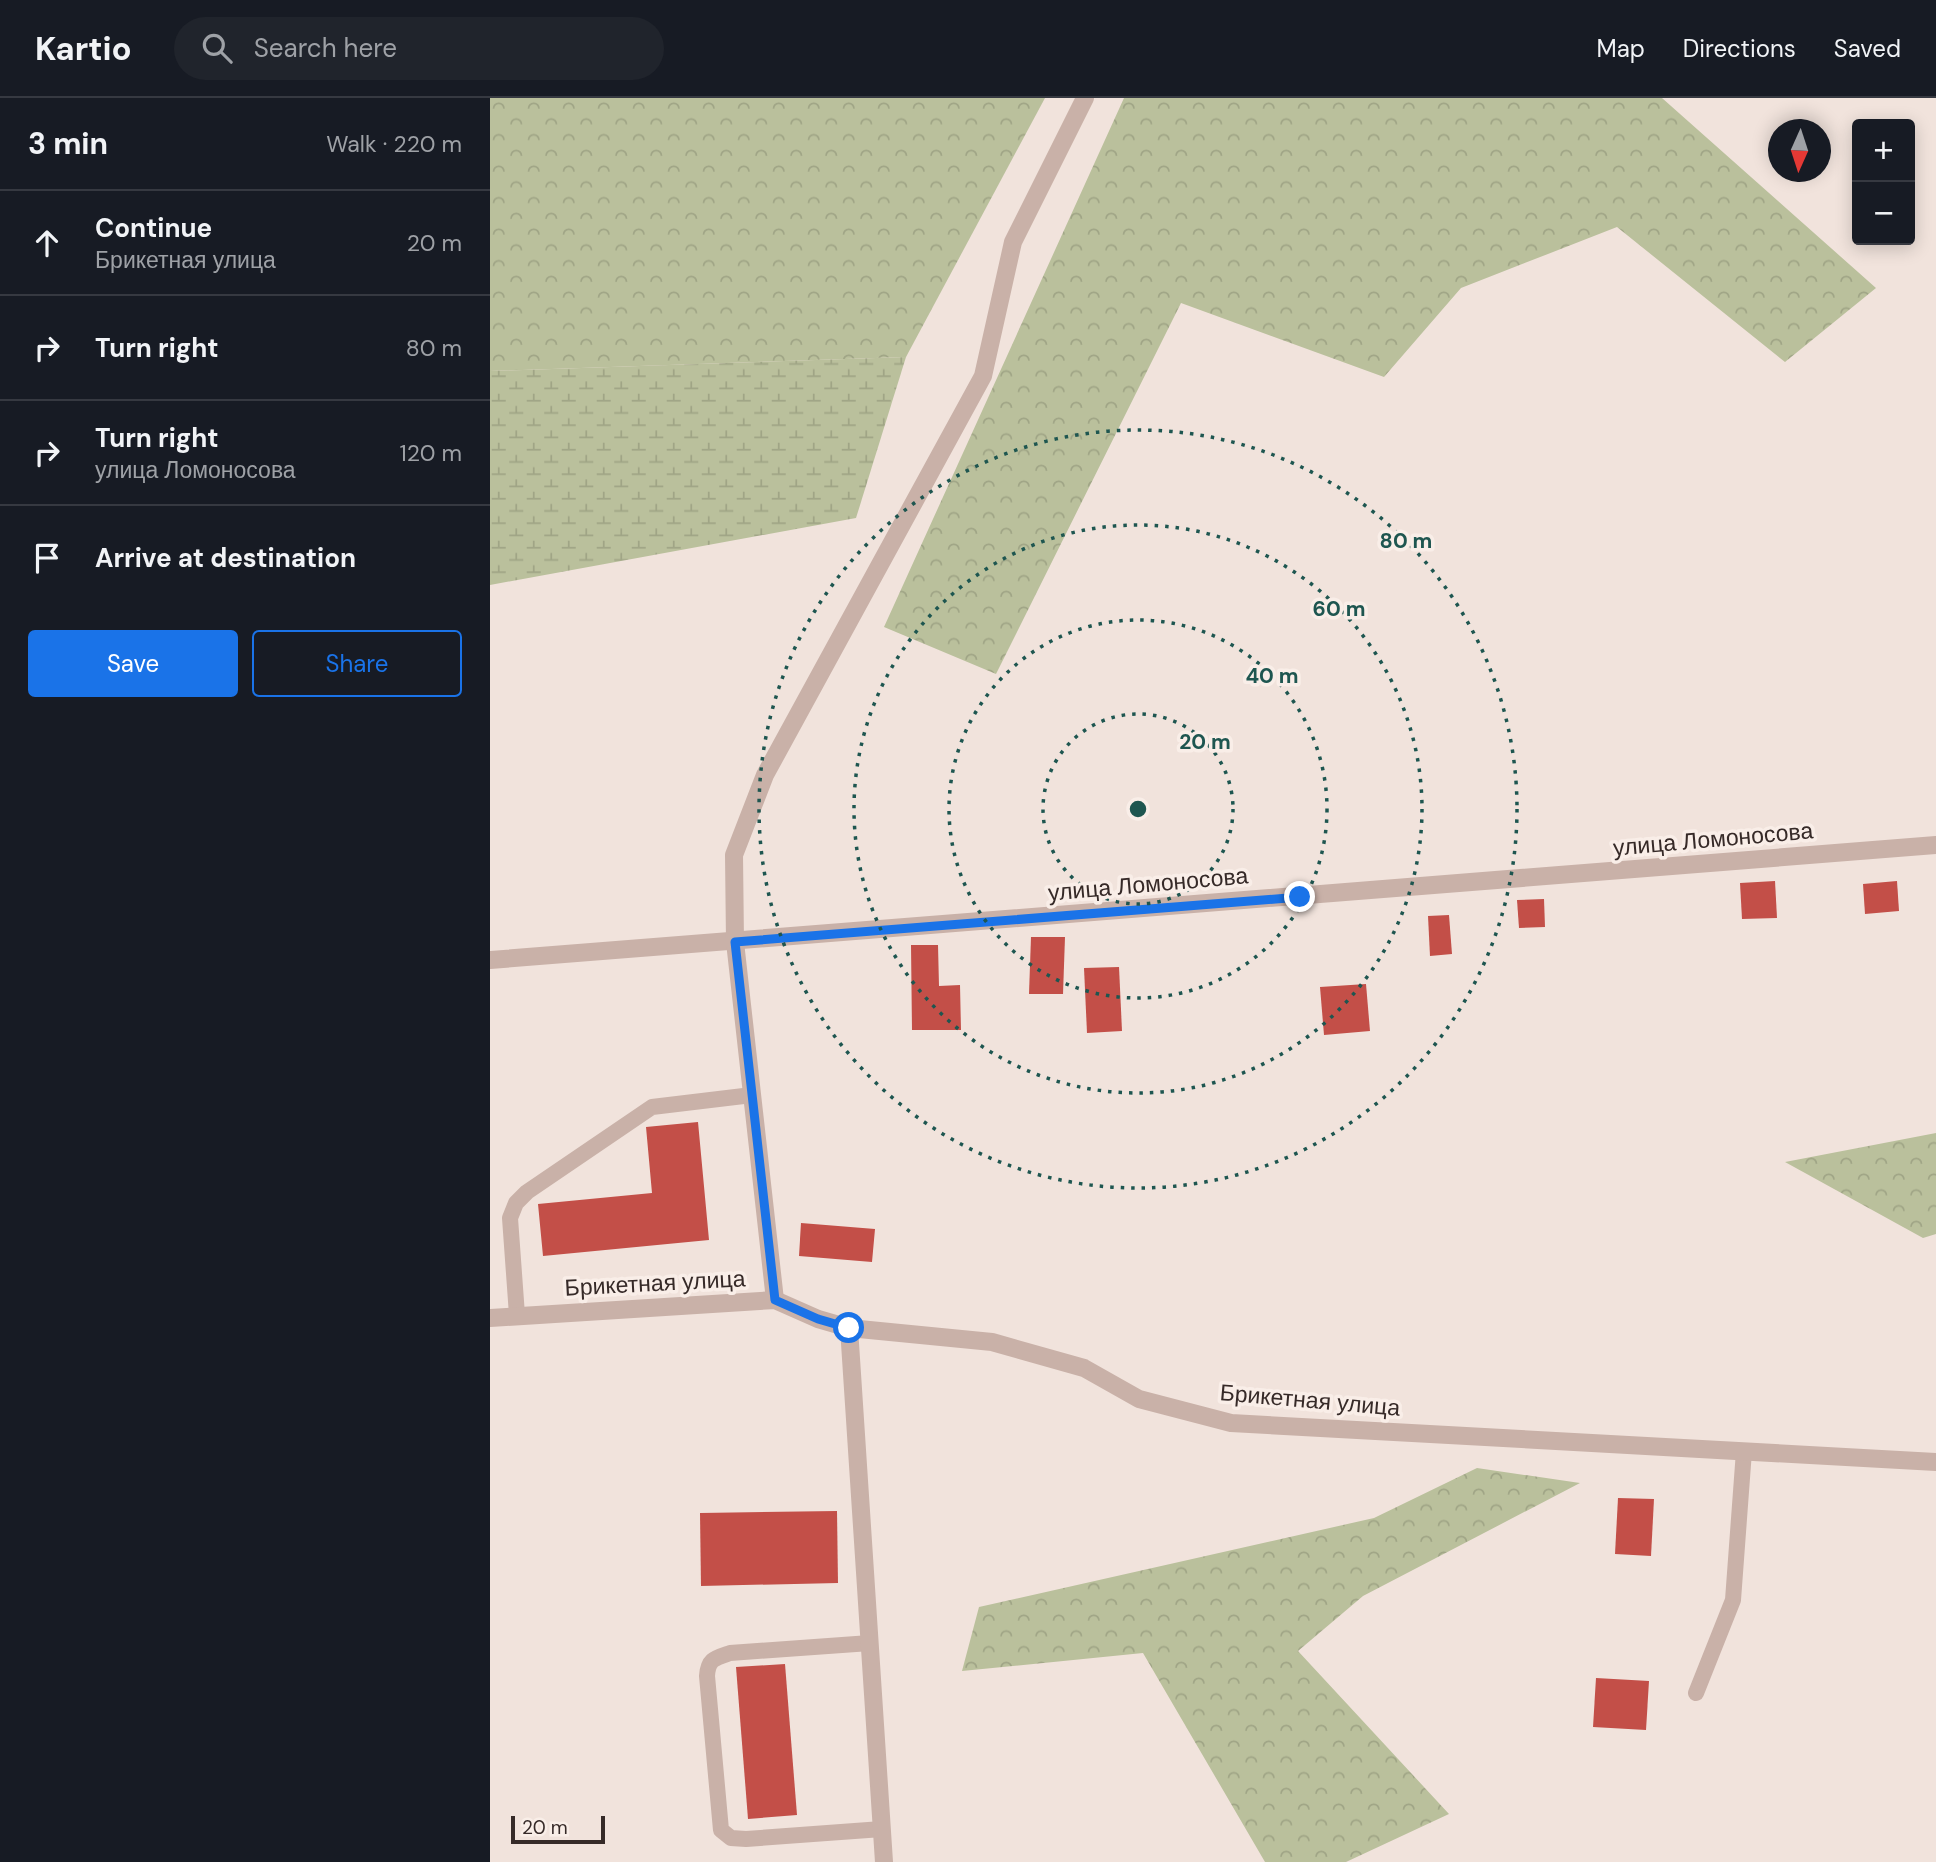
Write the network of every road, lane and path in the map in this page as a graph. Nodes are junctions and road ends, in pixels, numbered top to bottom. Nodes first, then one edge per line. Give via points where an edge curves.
1 (1085, 98) edge
2 (1936, 845) edge
3 (735, 942) junction
4 (490, 960) edge
5 (752, 1095) junction
6 (775, 1300) junction
7 (517, 1315) junction
8 (490, 1318) edge
9 (849, 1328) junction
10 (1744, 1451) junction
11 (1936, 1462) edge
12 (870, 1643) junction
13 (1696, 1693) dead end
14 (882, 1829) junction
15 (884, 1862) edge

1 - 3 street via 1013,242 983,376 765,775 734,855
2 - 3 street, улица Ломоносова
3 - 4 street, улица Ломоносова
3 - 5 street
5 - 6 street
5 - 7 lane via 652,1107 527,1192 510,1218
6 - 7 street, Брикетная улица
6 - 9 street, Брикетная улица
7 - 8 street, Брикетная улица
9 - 10 street, Брикетная улица via 992,1342 1084,1368 1139,1399 1231,1423
9 - 12 street
10 - 11 street, Брикетная улица
10 - 13 lane via 1733,1600
12 - 14 street
12 - 14 lane via 730,1653 708,1664 707,1676 721,1830 731,1838 746,1839
14 - 15 street

